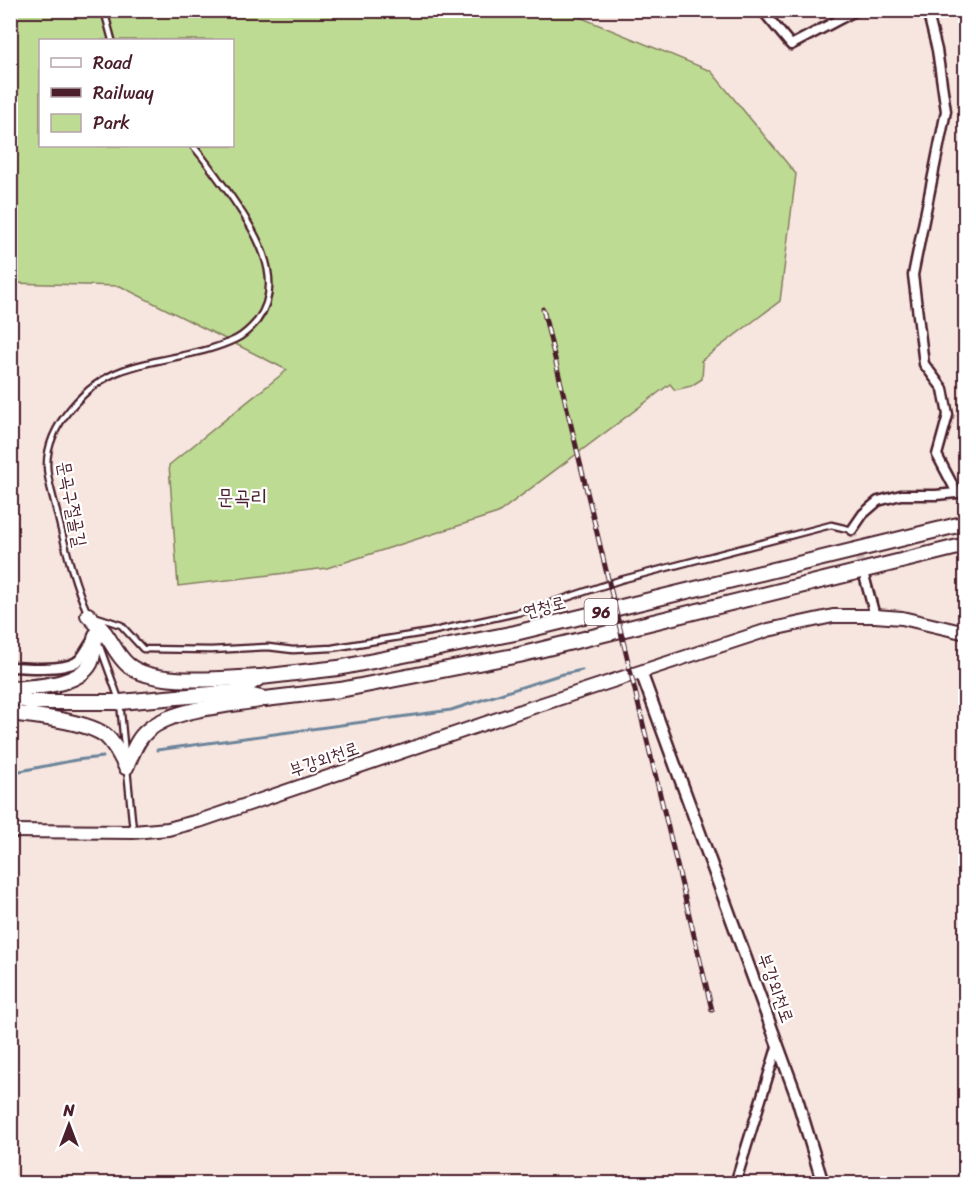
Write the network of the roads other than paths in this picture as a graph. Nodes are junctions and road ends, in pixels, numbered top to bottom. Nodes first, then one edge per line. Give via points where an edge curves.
1 (104, 10) edge
2 (762, 10) edge
3 (857, 10) edge
4 (927, 10) edge
5 (112, 39) edge
6 (194, 147) edge
7 (961, 492) edge
8 (966, 523) edge
9 (852, 530) joint
10 (966, 544) edge
11 (865, 579) tunnel mouth
12 (88, 615) junction
13 (875, 616) junction
14 (966, 633) edge
15 (96, 635) junction
16 (10, 667) edge
17 (641, 672) junction
18 (261, 677) junction
19 (10, 689) edge
20 (236, 692) junction
21 (10, 696) edge
22 (265, 699) junction
23 (31, 702) junction
24 (120, 702) junction
25 (10, 707) edge
26 (10, 713) edge
27 (126, 767) junction
28 (10, 831) edge
29 (133, 832) junction
30 (778, 1044) junction
31 (735, 1184) edge
32 (823, 1184) edge

1 - 5 lane
2 - 3 street via 791,45
4 - 7 street via 946,111 913,275 924,364 943,389 948,415 937,455
6 - 12 lane, 문곡구절골길 via 259,241 268,273 269,296 261,315 239,338 120,371 99,383 58,424 47,465 73,576
7 - 9 street via 901,495 878,501
8 - 18 main road, 연청로 / 96 via 515,633 338,668
9 - 12 lane via 831,525 621,580 530,610 332,648 142,649 121,625
10 - 22 main road, 연청로 / 96 via 519,655 340,690
11 - 13 street
12 - 15 lane, 문곡구절골길
12 - 18 main road via 128,665 142,673 160,678
13 - 14 main road, 부강외천로
13 - 17 main road, 부강외천로 via 833,616 768,630
15 - 16 street via 79,661 66,666
15 - 19 main road via 92,661 82,673 41,687
15 - 24 lane, 문곡구절골길
17 - 29 main road, 부강외천로 via 202,820
17 - 30 street, 부강외천로
18 - 20 main road, 연청로 / 96
20 - 22 main road, 연청로 / 96
20 - 24 main road, 연청로 / 96
21 - 23 main road, 연청로 / 96
22 - 27 main road via 164,719 146,732
23 - 24 main road, 연청로 / 96
23 - 25 main road, 연청로 / 96
24 - 27 lane, 문곡구절골길
26 - 27 main road via 47,717 105,735
27 - 29 lane, 문곡구절골길
28 - 29 main road, 부강외천로
30 - 31 street
30 - 32 street, 부강외천로

